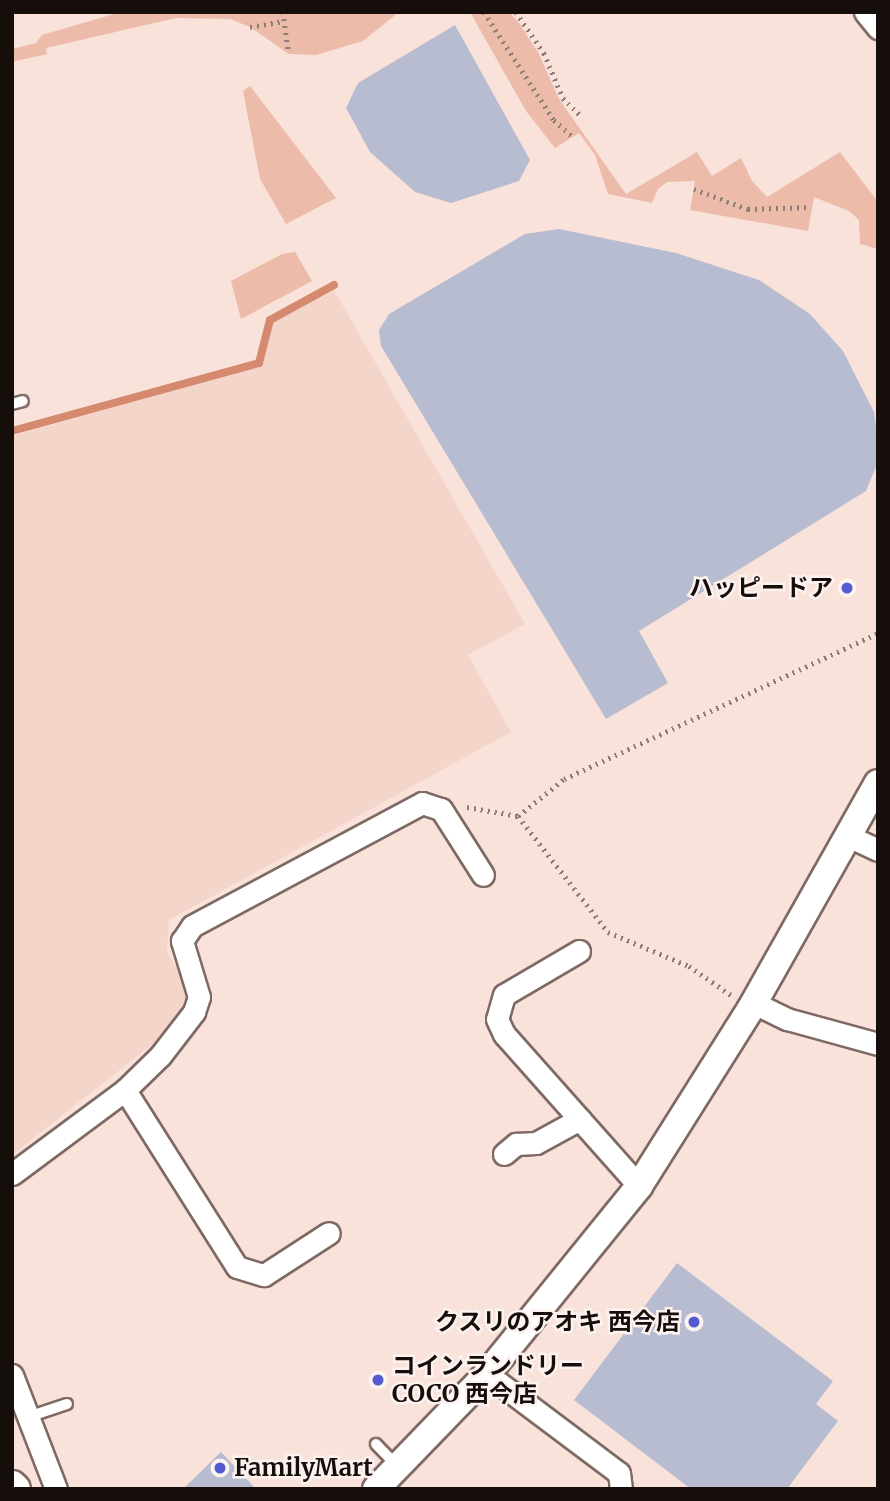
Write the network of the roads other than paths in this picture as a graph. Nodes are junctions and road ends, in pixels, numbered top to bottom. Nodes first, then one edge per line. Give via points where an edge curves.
1 (865, 12) edge
2 (878, 28) edge
3 (878, 783) edge
4 (848, 836) junction
5 (878, 850) edge
6 (484, 875) dead end
7 (579, 951) dead end
8 (744, 1001) junction
9 (878, 1044) edge
10 (125, 1090) junction
11 (580, 1119) junction
12 (504, 1154) dead end
13 (12, 1174) edge
14 (639, 1186) junction
15 (329, 1233) dead end
16 (15, 1370) edge
17 (487, 1374) junction
18 (67, 1404) dead end
19 (28, 1417) junction
20 (376, 1444) dead end
21 (398, 1467) junction
22 (56, 1489) edge
23 (376, 1489) edge
24 (621, 1489) edge

1 - 2 street
3 - 4 street
4 - 5 street
4 - 8 street
6 - 10 street via 441,809 422,803 192,926 183,942 199,997 194,1012 160,1056
7 - 11 street via 504,995 497,1019 504,1034
8 - 9 street via 787,1019
8 - 14 street
10 - 13 street
10 - 15 street via 237,1267 264,1275
11 - 12 street via 536,1143 516,1144
11 - 14 street via 614,1164
14 - 17 street
16 - 19 street
17 - 21 street
17 - 24 street via 619,1473
18 - 19 lane
19 - 22 street
20 - 21 lane
21 - 23 street

